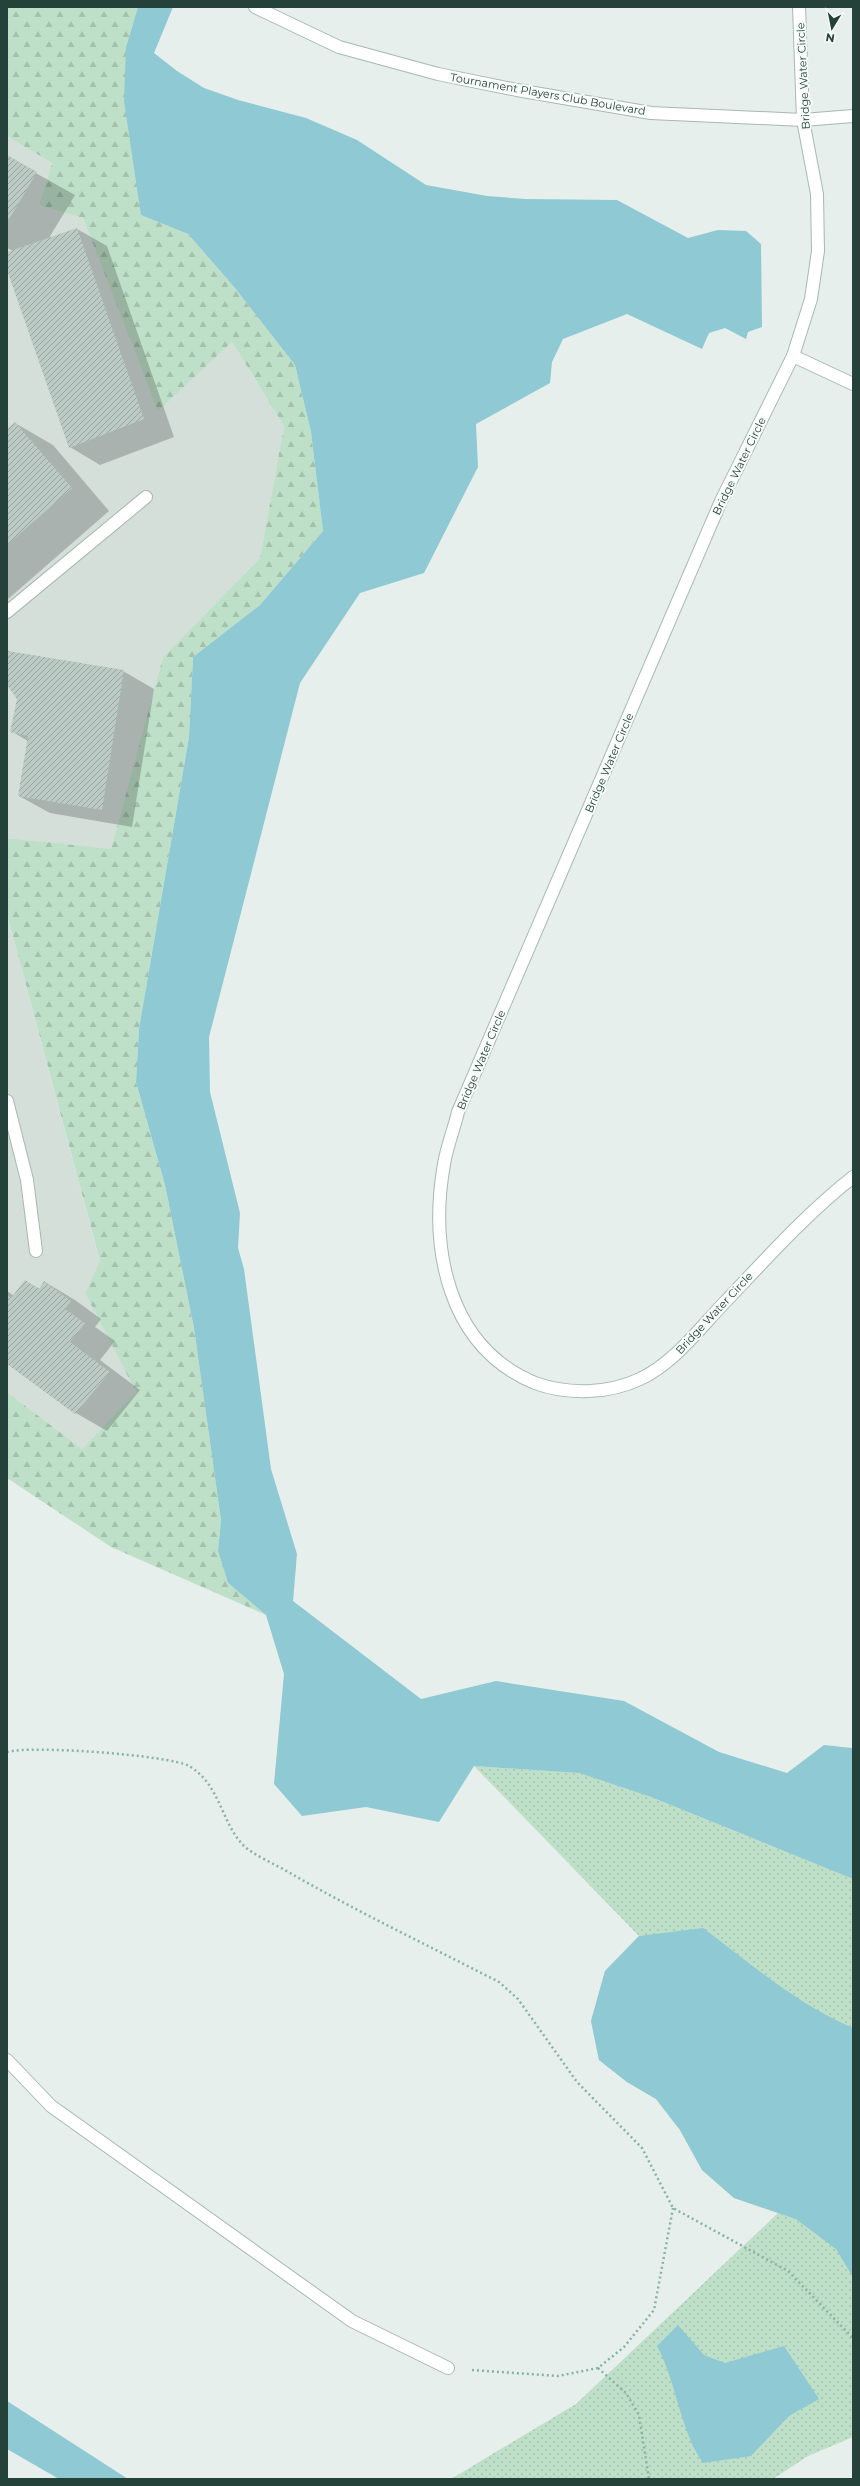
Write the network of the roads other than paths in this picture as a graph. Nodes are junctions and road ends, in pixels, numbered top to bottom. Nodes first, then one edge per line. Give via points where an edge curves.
1 (255, 7) edge
2 (799, 7) edge
3 (853, 116) edge
4 (803, 120) junction
5 (793, 356) junction
6 (853, 384) edge
7 (146, 497) dead end
8 (7, 612) edge
9 (7, 1101) edge
10 (853, 1177) edge
11 (36, 1251) dead end
12 (7, 2060) edge
13 (448, 2368) road end

1 - 4 street, Tournament Players Club Boulevard via 339,47 438,74 651,113
2 - 4 street, Bridge Water Circle
3 - 4 street, Tournament Players Club Boulevard
4 - 5 street, Bridge Water Circle via 816,194 818,251 811,299
5 - 6 street
5 - 10 street, Bridge Water Circle via 721,501 458,1112 444,1164 439,1218 445,1272 454,1304 469,1332 490,1356 516,1375 546,1387 575,1392 615,1388 641,1379 675,1356 782,1242
7 - 8 street
9 - 11 street via 27,1180
12 - 13 street via 51,2106 352,2321

